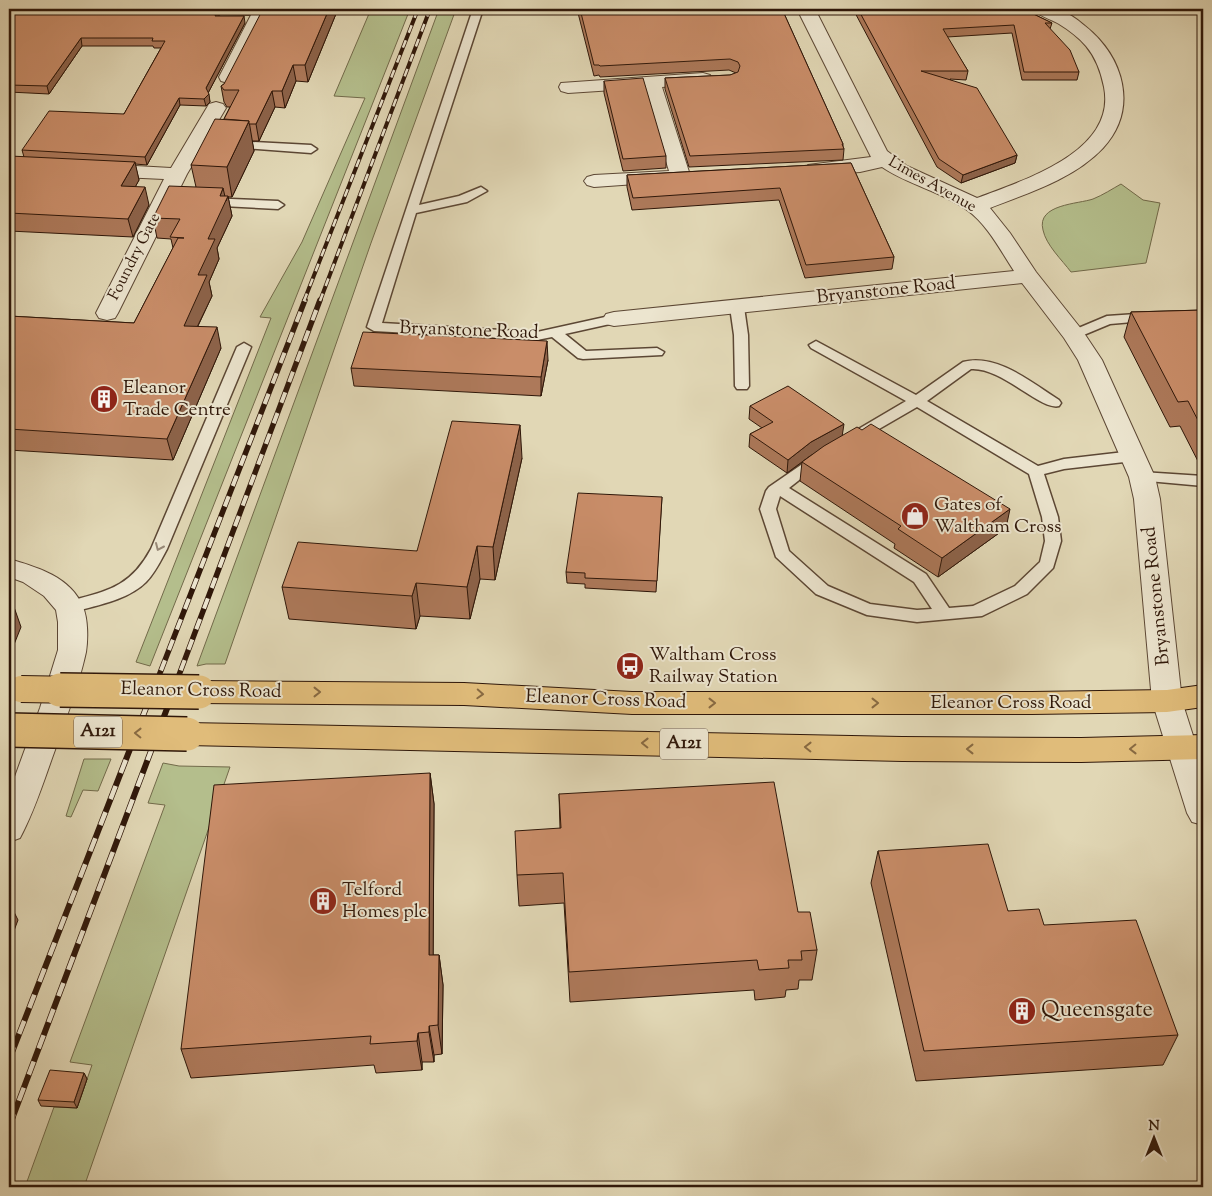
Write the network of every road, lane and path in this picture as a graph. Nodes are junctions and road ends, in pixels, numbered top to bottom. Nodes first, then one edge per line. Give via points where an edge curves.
1 (194, 9) edge
2 (262, 9) edge
3 (478, 9) edge
4 (806, 9) edge
5 (1042, 9) edge
6 (719, 78) edge
7 (651, 82) junction
8 (568, 87) dead end
9 (224, 144) edge
10 (311, 148) dead end
11 (885, 160) junction
12 (78, 169) edge
13 (793, 170) edge
14 (177, 174) junction
15 (594, 181) dead end
16 (481, 191) dead end
17 (193, 201) edge
18 (278, 205) dead end
19 (975, 206) junction
20 (411, 210) junction
21 (1028, 276) junction
22 (737, 308) junction
23 (107, 312) dead end
24 (1168, 317) edge
25 (614, 319) joint
26 (554, 332) junction
27 (1074, 335) junction
28 (816, 345) dead end
29 (244, 348) dead end
30 (657, 352) dead end
31 (742, 386) dead end
32 (917, 401) junction
33 (1054, 403) dead end
34 (1138, 466) junction
35 (1036, 471) junction
36 (1203, 481) edge
37 (779, 488) junction
38 (9, 568) edge
39 (69, 607) junction
40 (944, 614) junction
41 (15, 688) edge
42 (1203, 696) edge
43 (1167, 702) junction
44 (9, 730) edge
45 (1192, 748) edge
46 (1203, 813) edge
47 (9, 830) edge

1 - 2 street
2 - 14 street, Foundry Gate via 200,143
3 - 20 lane
4 - 11 street, Limes Avenue via 875,148
5 - 19 street via 1083,32 1106,62 1117,101 1110,124 1091,150 1067,167
6 - 7 street
7 - 8 street
7 - 15 street via 689,174
9 - 10 lane
11 - 13 street via 860,166
11 - 19 street, Limes Avenue
12 - 14 street
14 - 23 street, Foundry Gate via 169,200
16 - 20 lane via 463,199
17 - 18 lane
19 - 21 street, Limes Avenue
20 - 26 lane, Bryanstone Road via 374,328 537,336
21 - 22 street, Bryanstone Road
21 - 27 street, Bryanstone Road
22 - 25 street, Bryanstone Road
22 - 31 lane
24 - 27 lane via 1107,320
25 - 26 lane, Bryanstone Road
26 - 30 lane via 583,355
27 - 34 street, Bryanstone Road via 1090,360
28 - 32 lane
29 -> 39 lane via 148,569 134,584
32 - 33 lane via 968,366 976,364 994,368
32 - 35 lane
32 - 37 lane via 837,448
34 - 35 lane via 1064,464
34 - 36 lane
34 - 43 street, Bryanstone Road via 1147,499
35 - 40 lane via 1053,541 1047,564 1020,590 976,612
37 - 40 lane via 920,578
37 - 40 lane via 774,491 768,509 782,553 822,590 867,609 917,616
38 - 39 street via 33,575 54,589
39 - 47 street via 72,650 55,708
41 -> 43 main road, Eleanor Cross Road / A121, bridge via 464,694 632,703
42 - 43 main road, Eleanor Cross Road / A121
43 - 45 street, Bryanstone Road
45 -> 44 main road, A121, bridge via 902,749
45 - 46 street, Bryanstone Road

